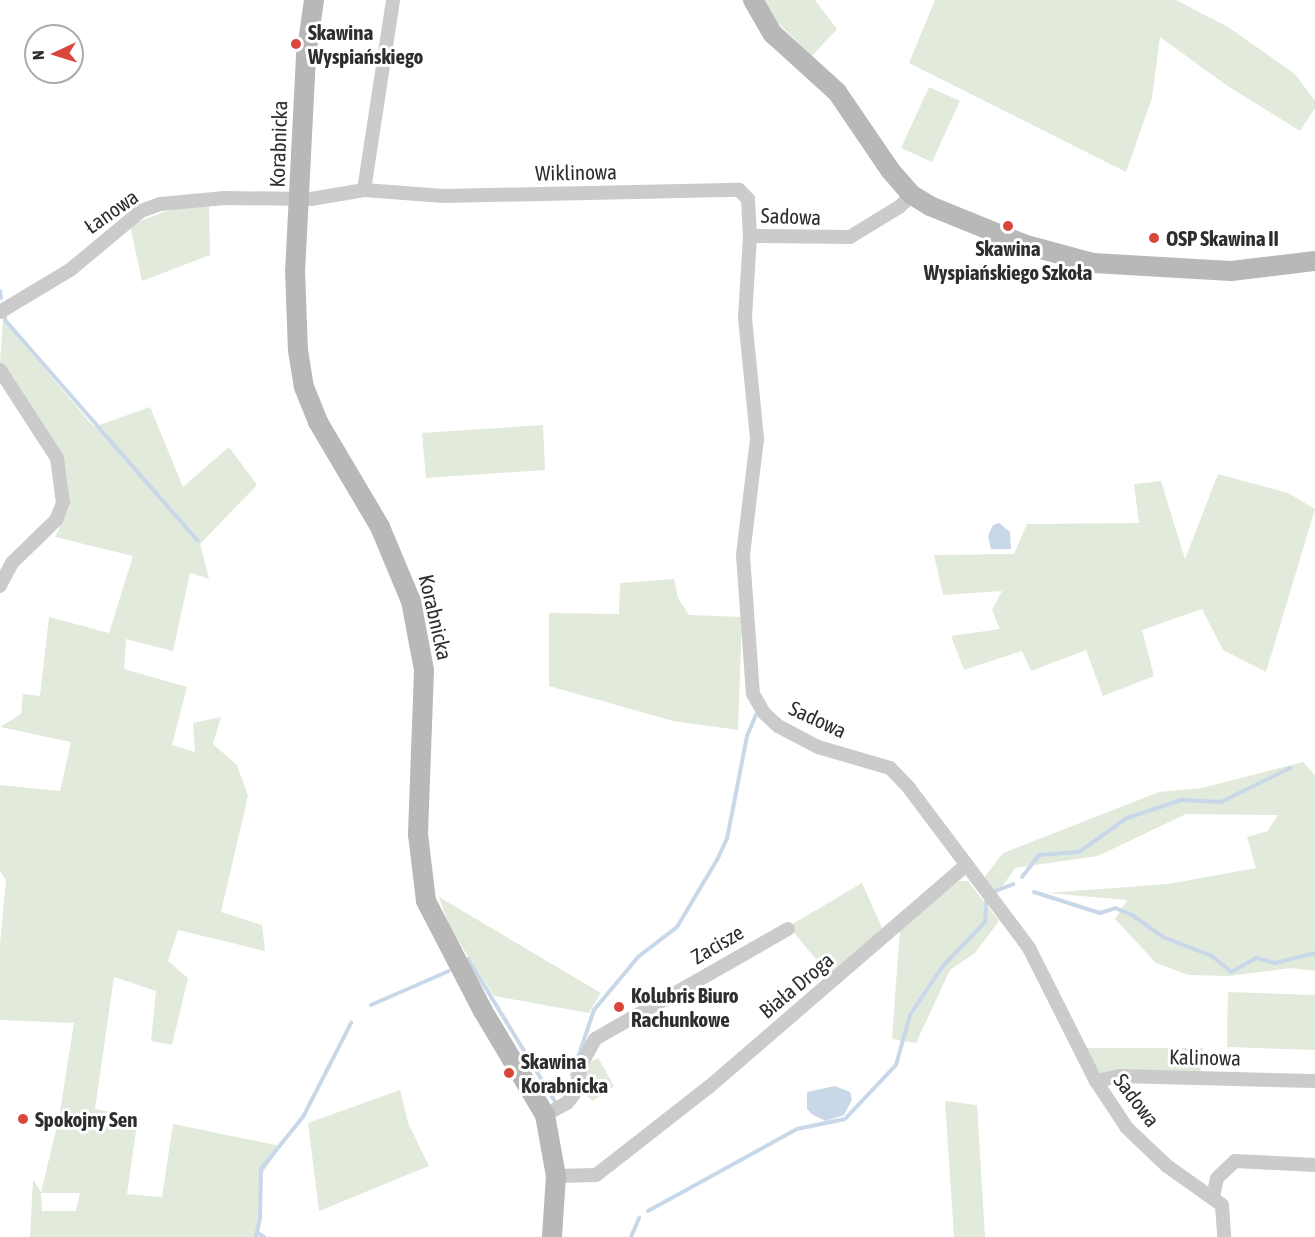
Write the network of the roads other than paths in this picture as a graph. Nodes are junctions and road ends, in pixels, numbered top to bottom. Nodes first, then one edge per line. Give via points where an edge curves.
1 (314, 0) edge
2 (393, 0) edge
3 (753, 0) edge
4 (364, 190) junction
5 (912, 195) junction
6 (300, 199) junction
7 (750, 236) junction
8 (1315, 261) edge
9 (0, 312) edge
10 (0, 370) edge
11 (0, 586) edge
12 (966, 865) junction
13 (788, 929) dead end
14 (1096, 1081) junction
15 (1315, 1081) edge
16 (545, 1115) junction
17 (1315, 1165) edge
18 (556, 1176) junction
19 (1213, 1196) junction
20 (552, 1237) edge
21 (1224, 1237) edge

1 - 6 street, Korabnicka via 306,56
2 - 4 street
3 - 5 street via 773,34 837,92 890,170
4 - 6 street, Wiklinowa
4 - 7 street, Wiklinowa via 444,196 739,190 748,199
5 - 7 street, Sadowa via 850,237
5 - 8 street via 951,216 1026,244 1093,263 1231,271
6 - 9 street, Łanowa via 225,198 160,204 141,211 70,270
6 - 16 street, Korabnicka via 295,277 304,387 318,422 398,563 419,638 425,700 418,834 426,901 483,1011
7 - 12 street, Sadowa via 745,318 757,439 743,555 753,694 764,714 778,726 818,747 890,768
10 - 11 street via 57,458 63,504 56,520 12,563
12 - 14 street, Sadowa via 1029,948
12 - 18 street, Biała Droga via 709,1087 603,1170 596,1175
13 - 16 street, Zacisze via 595,1039 583,1061 574,1094 567,1103
14 - 15 street, Kalinowa via 1120,1076
14 - 19 street, Sadowa via 1128,1129 1167,1166
16 - 18 street, Korabnicka
17 - 19 street via 1235,1161 1217,1178
18 - 20 street, Korabnicka
19 - 21 street via 1222,1205 1226,1219

